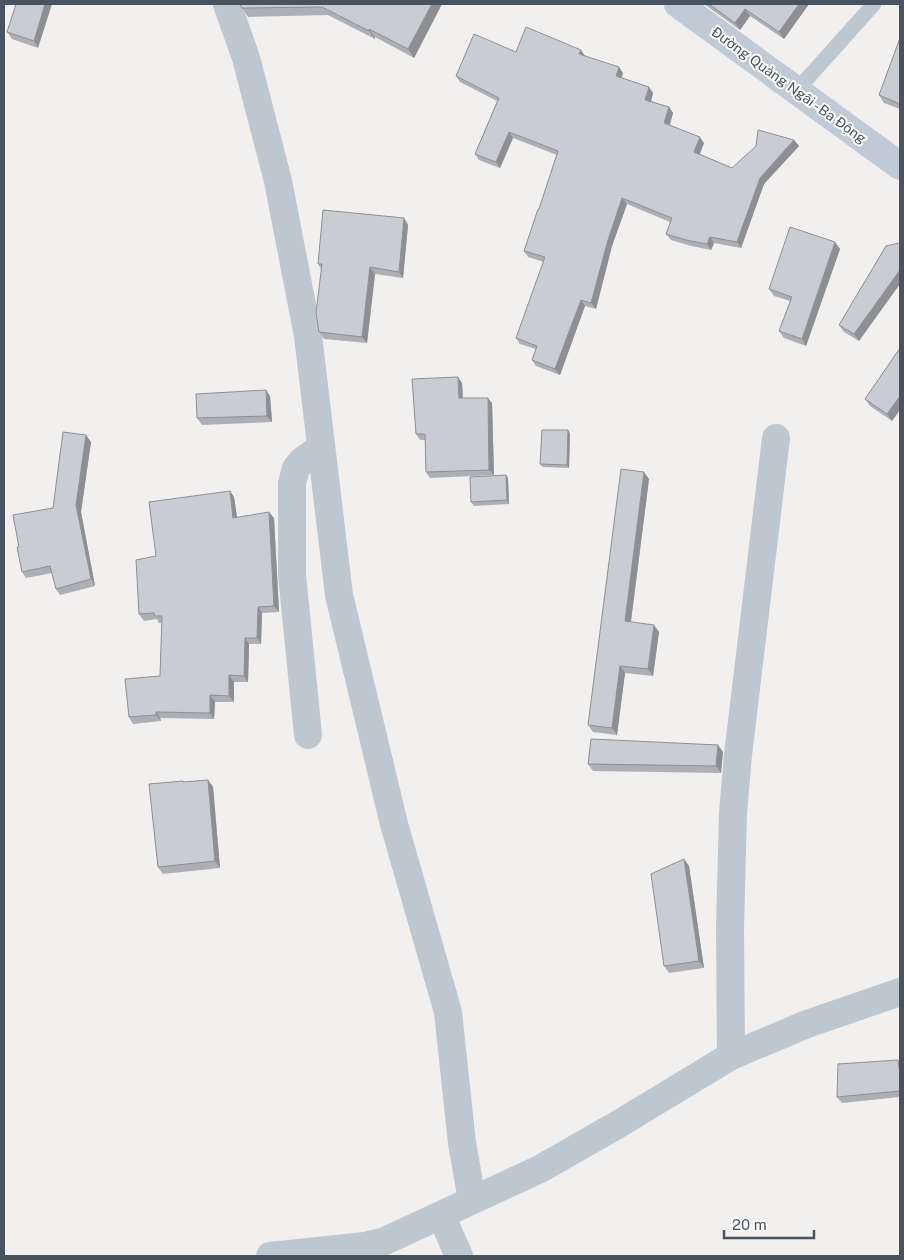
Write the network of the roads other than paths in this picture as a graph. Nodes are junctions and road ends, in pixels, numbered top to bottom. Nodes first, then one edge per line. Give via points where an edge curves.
1 (227, 4) edge
2 (678, 4) edge
3 (874, 4) edge
4 (797, 90) junction
5 (900, 166) edge
6 (776, 438) dead end
7 (321, 447) junction
8 (308, 735) dead end
9 (900, 992) edge
10 (731, 1056) junction
11 (472, 1200) junction
12 (441, 1215) junction
13 (270, 1256) edge
14 (459, 1256) edge

1 - 7 street via 246,58 278,181 308,336
2 - 4 main road, Đường Quảng Ngãi - Ba Động
3 - 4 lane
4 - 5 main road, Đường Quảng Ngãi - Ba Động
6 - 10 street via 733,812
7 - 8 street via 296,468 292,483 292,575
7 - 11 street via 339,595 394,824 448,1012 462,1143
9 - 10 street via 807,1024
10 - 11 street via 540,1169
11 - 12 street
12 - 13 street via 385,1241 365,1246
12 - 14 street

